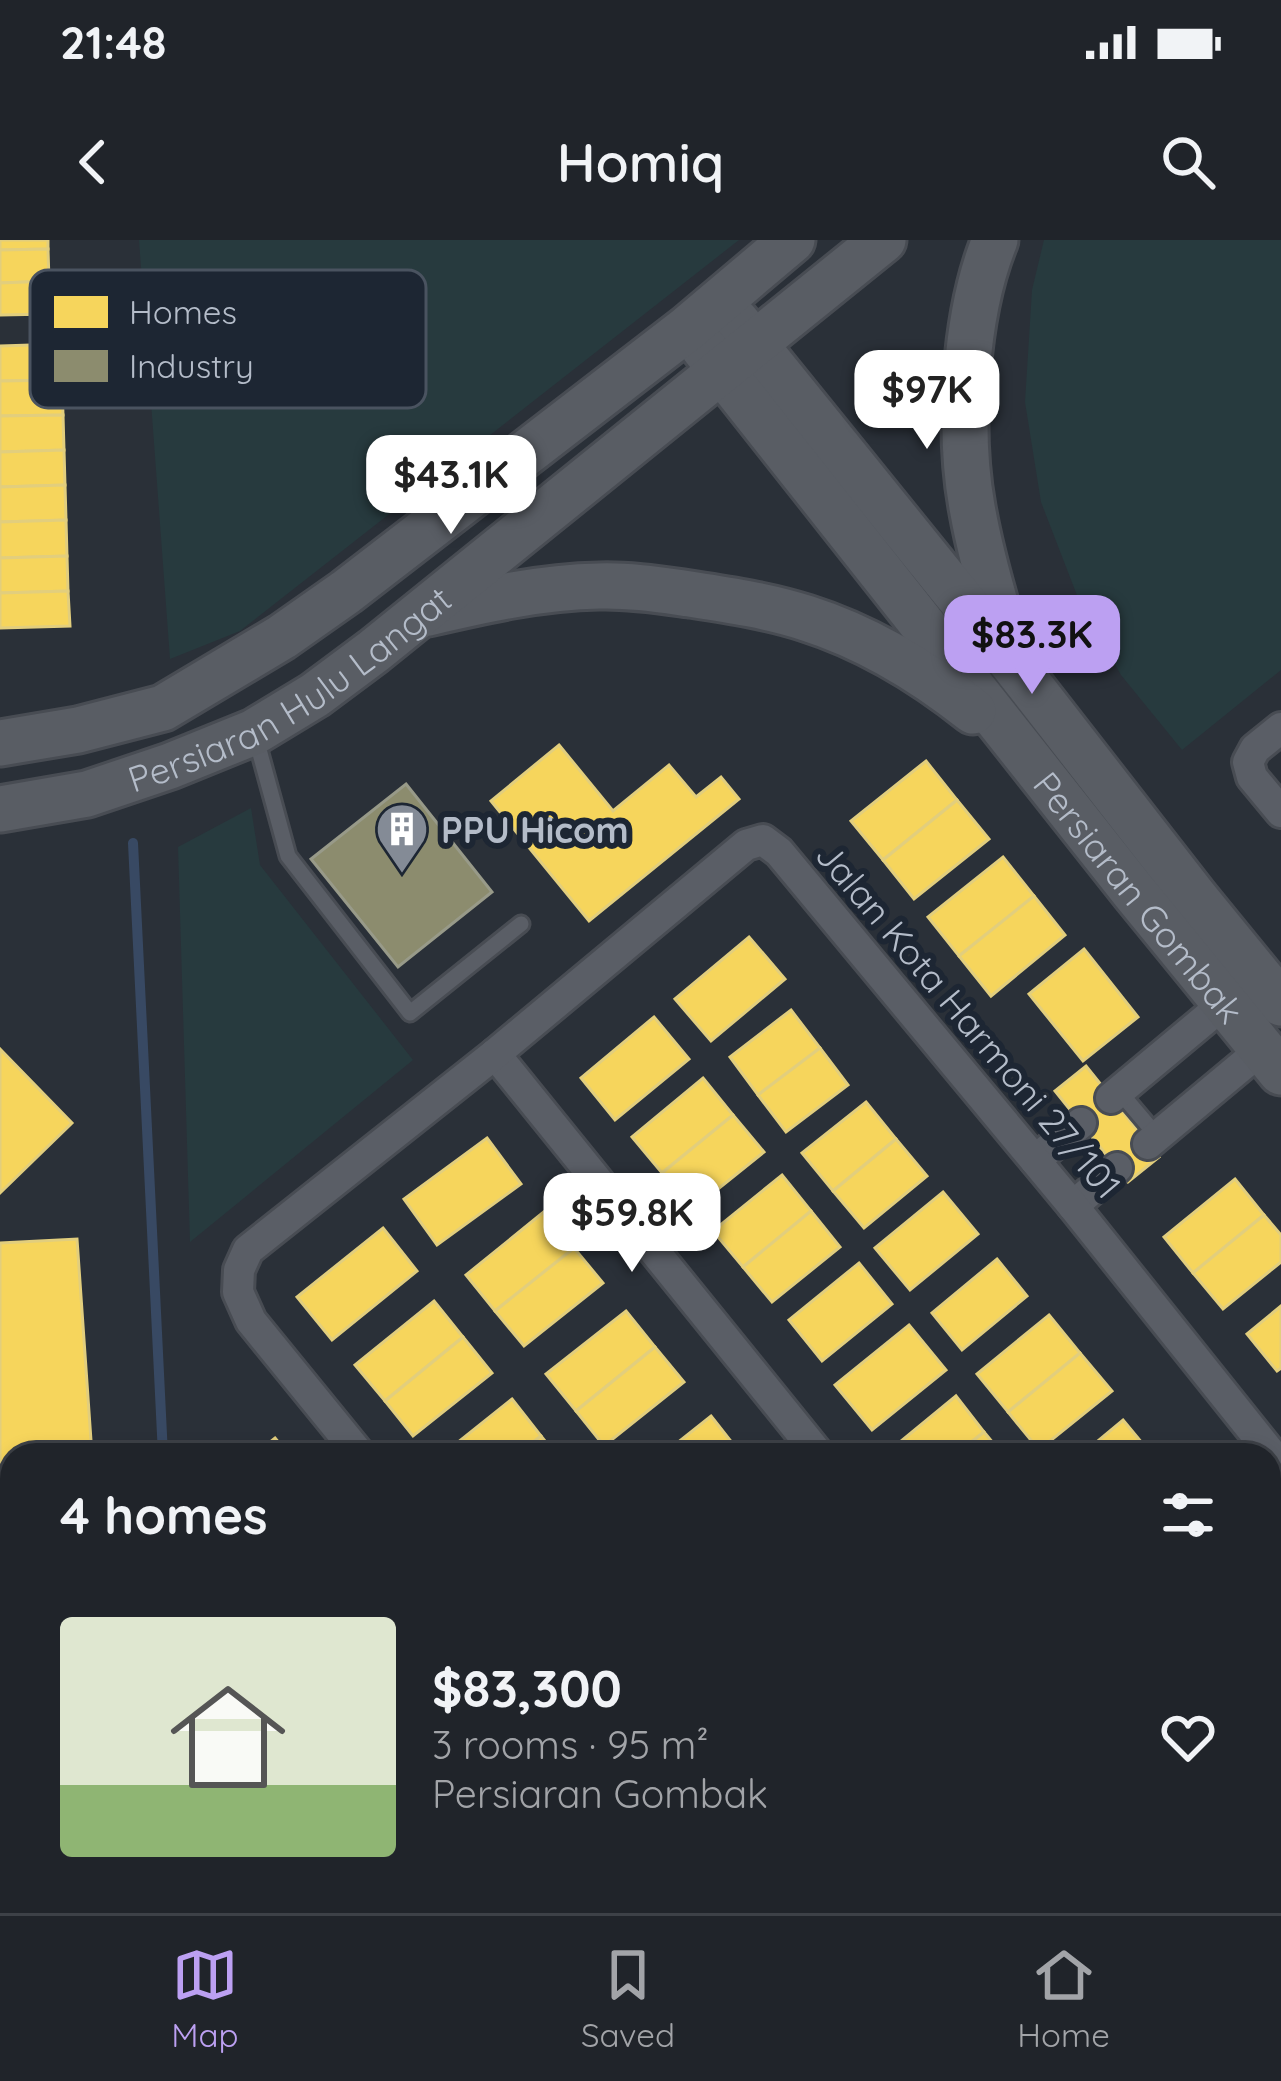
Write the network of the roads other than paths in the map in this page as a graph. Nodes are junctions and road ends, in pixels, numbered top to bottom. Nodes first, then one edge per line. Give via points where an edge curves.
1 (792, 240) edge
2 (883, 240) edge
3 (994, 240) edge
4 (703, 315) junction
5 (738, 357) junction
6 (418, 615) junction
7 (1014, 664) junction
8 (1281, 728) edge
9 (254, 732) junction
10 (0, 743) edge
11 (1022, 750) junction
12 (0, 809) edge
13 (1281, 812) edge
14 (521, 924) dead end
15 (1226, 1002) junction
16 (1281, 1003) edge
17 (495, 1054) junction
18 (1272, 1060) edge
19 (1115, 1094) joint
20 (1081, 1123) dead end
21 (1153, 1140) joint
22 (1035, 1160) junction
23 (1118, 1168) dead end
24 (1073, 1206) junction
25 (350, 1443) edge
26 (809, 1443) edge
27 (1263, 1443) edge

1 - 4 main road, Persiaran Hulu Langat
2 - 5 main road, Persiaran Hulu Langat
3 - 7 main road via 972,327 965,412 971,503
4 - 5 main road, Persiaran Gombak
4 - 10 main road, Persiaran Hulu Langat via 346,592 211,681 164,707
5 - 6 main road, Persiaran Hulu Langat
5 - 7 main road, Persiaran Gombak
5 - 11 main road, Persiaran Gombak
6 - 9 main road, Persiaran Hulu Langat
6 - 11 main road via 603,586 743,602 866,643 940,685
7 - 16 main road, Persiaran Gombak
8 - 13 street via 1248,761
9 - 12 main road, Persiaran Hulu Langat via 87,794
9 - 14 lane via 288,856 410,1012
11 - 15 main road, Persiaran Gombak
15 - 18 main road, Persiaran Gombak
15 - 19 street
17 - 22 street, Jalan Kota Harmoni 27/101 via 746,845 763,840
17 - 25 street via 248,1250 239,1270 238,1292 251,1321
17 - 26 street
18 - 21 street
19 - 21 lane
20 - 22 street
22 - 24 street, Jalan Kota Harmoni 27/101
23 - 24 street
24 - 27 street, Jalan Kota Harmoni 27/101

